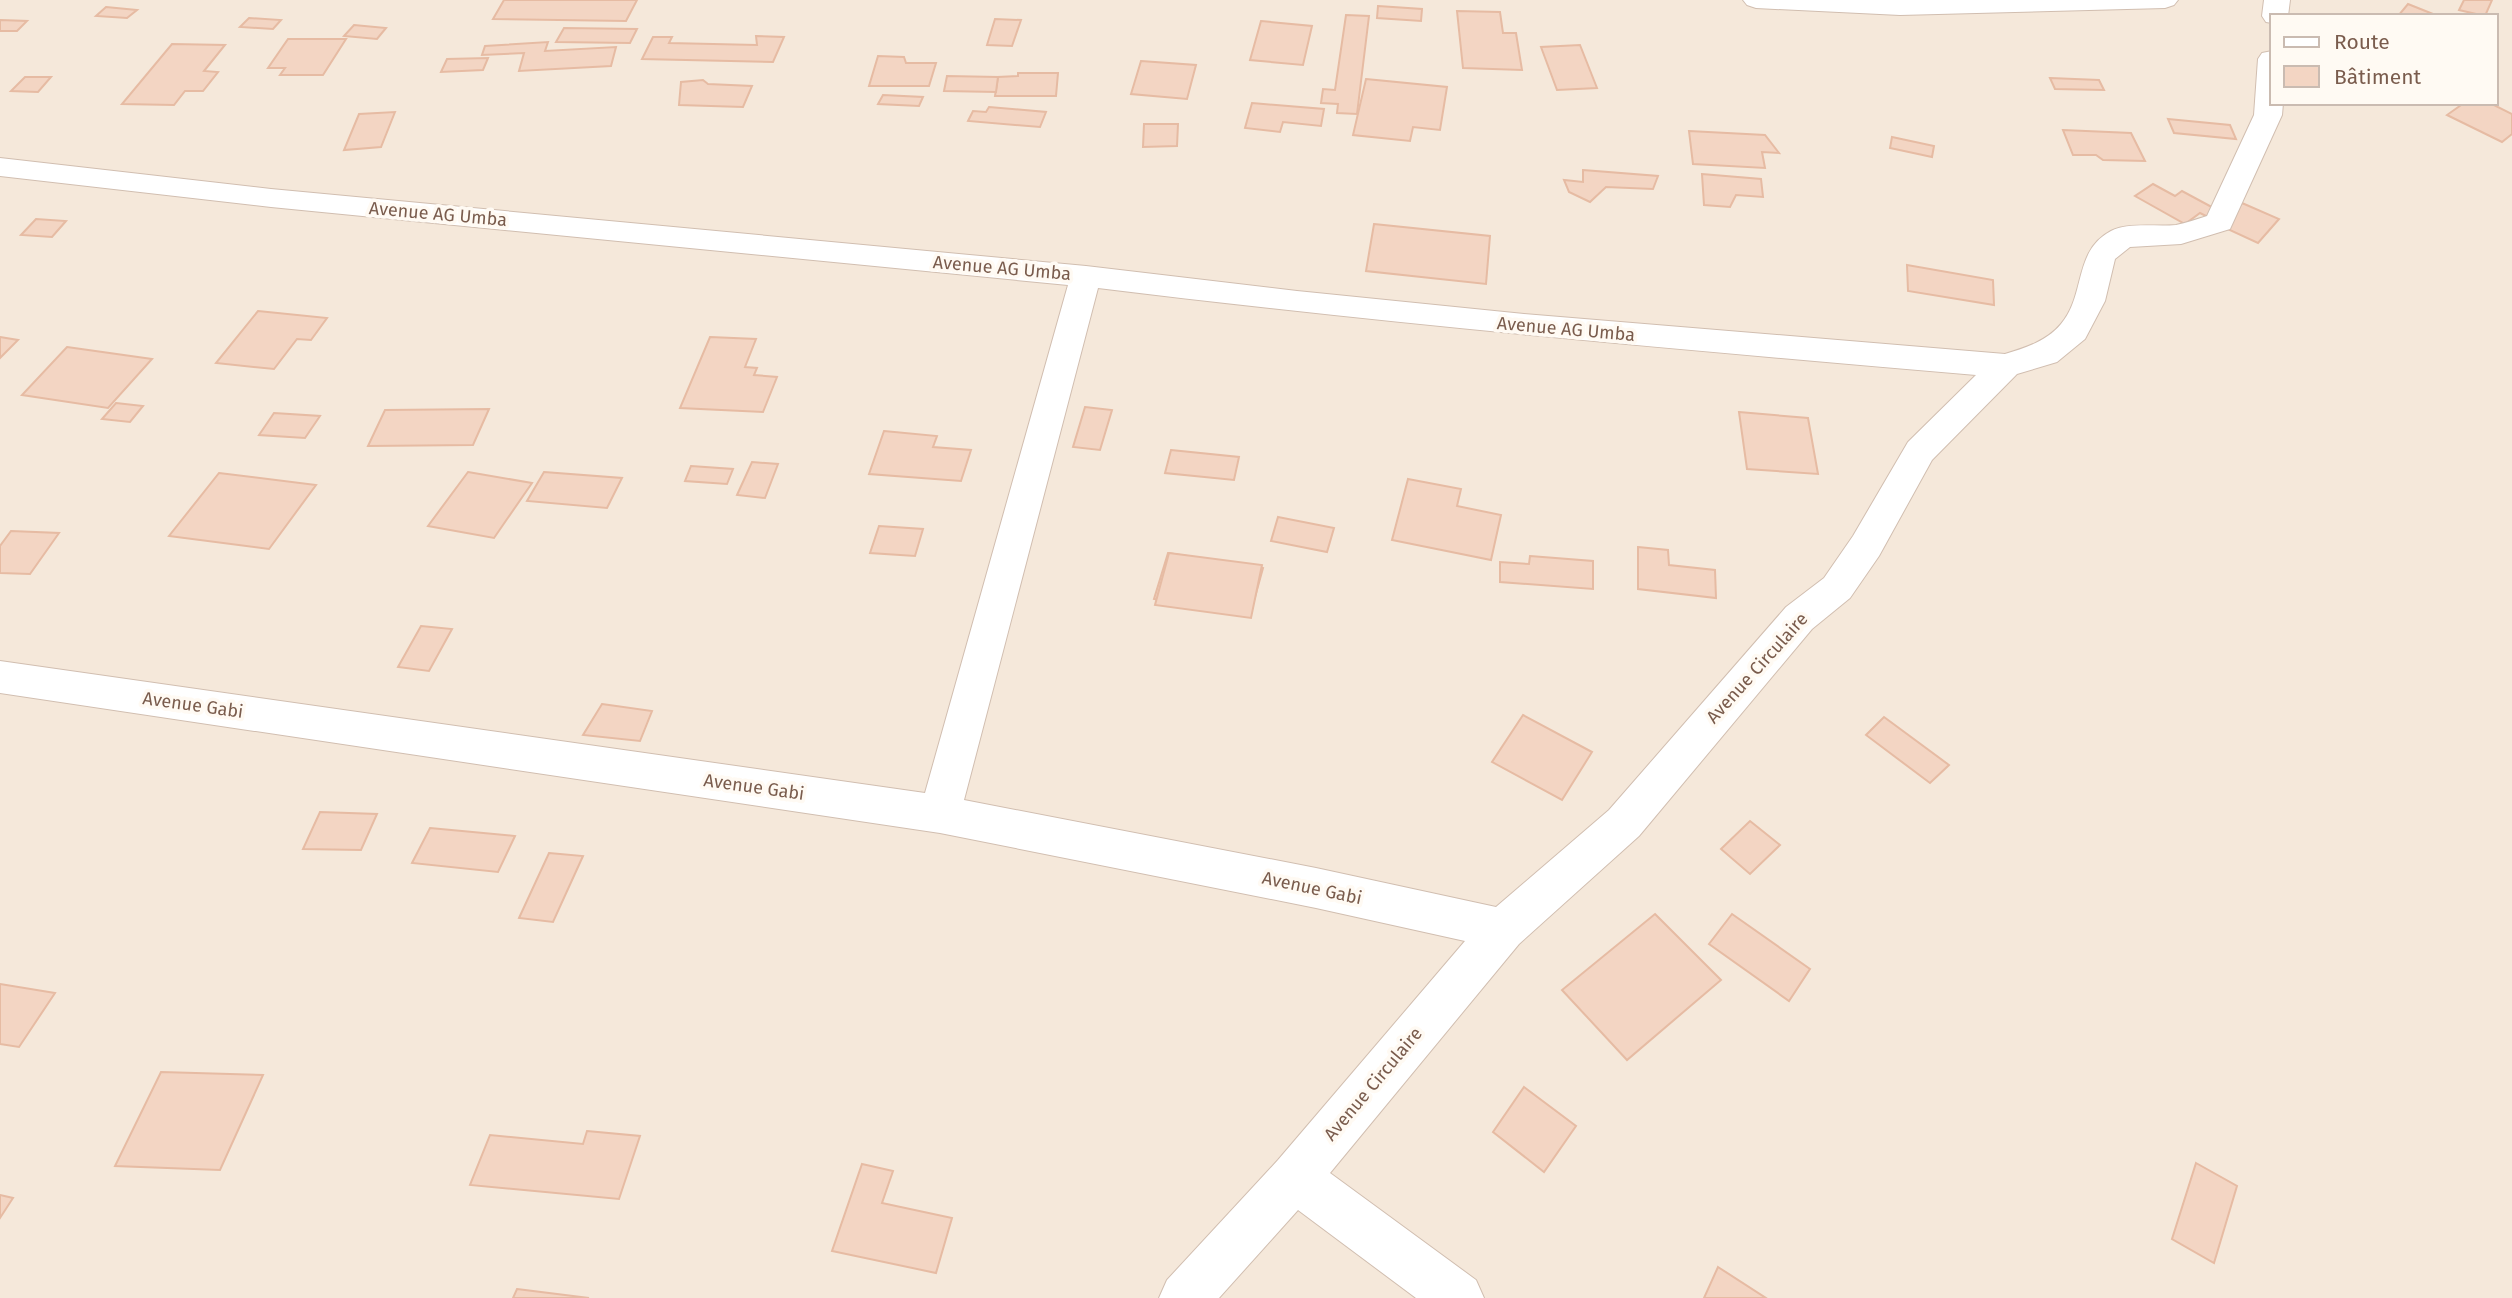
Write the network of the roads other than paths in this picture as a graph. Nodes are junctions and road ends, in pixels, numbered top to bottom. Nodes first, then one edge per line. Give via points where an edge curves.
1 (1756, 0) edge
2 (2165, 0) edge
3 (2270, 88) edge
4 (0, 167) edge
5 (1086, 276) junction
6 (2004, 366) junction
7 (0, 677) edge
8 (940, 814) junction
9 (1503, 929) junction
10 (1295, 1177) junction
11 (1185, 1298) edge
12 (1458, 1298) edge

1 - 2 street via 1900,7
3 - 6 street, Avenue Circulaire via 2268,115 2219,222 2181,234 2122,238 2101,255 2089,301 2074,331 2045,354
4 - 5 street, Avenue AG Umba via 271,198
5 - 6 street, Avenue AG Umba via 1497,323
5 - 8 street
6 - 9 street, Avenue Circulaire via 1920,451 1837,588 1799,618 1624,823
7 - 8 street, Avenue Gabi
8 - 9 street, Avenue Gabi
9 - 10 street, Avenue Circulaire
10 - 11 street, Avenue Circulaire
10 - 12 street

